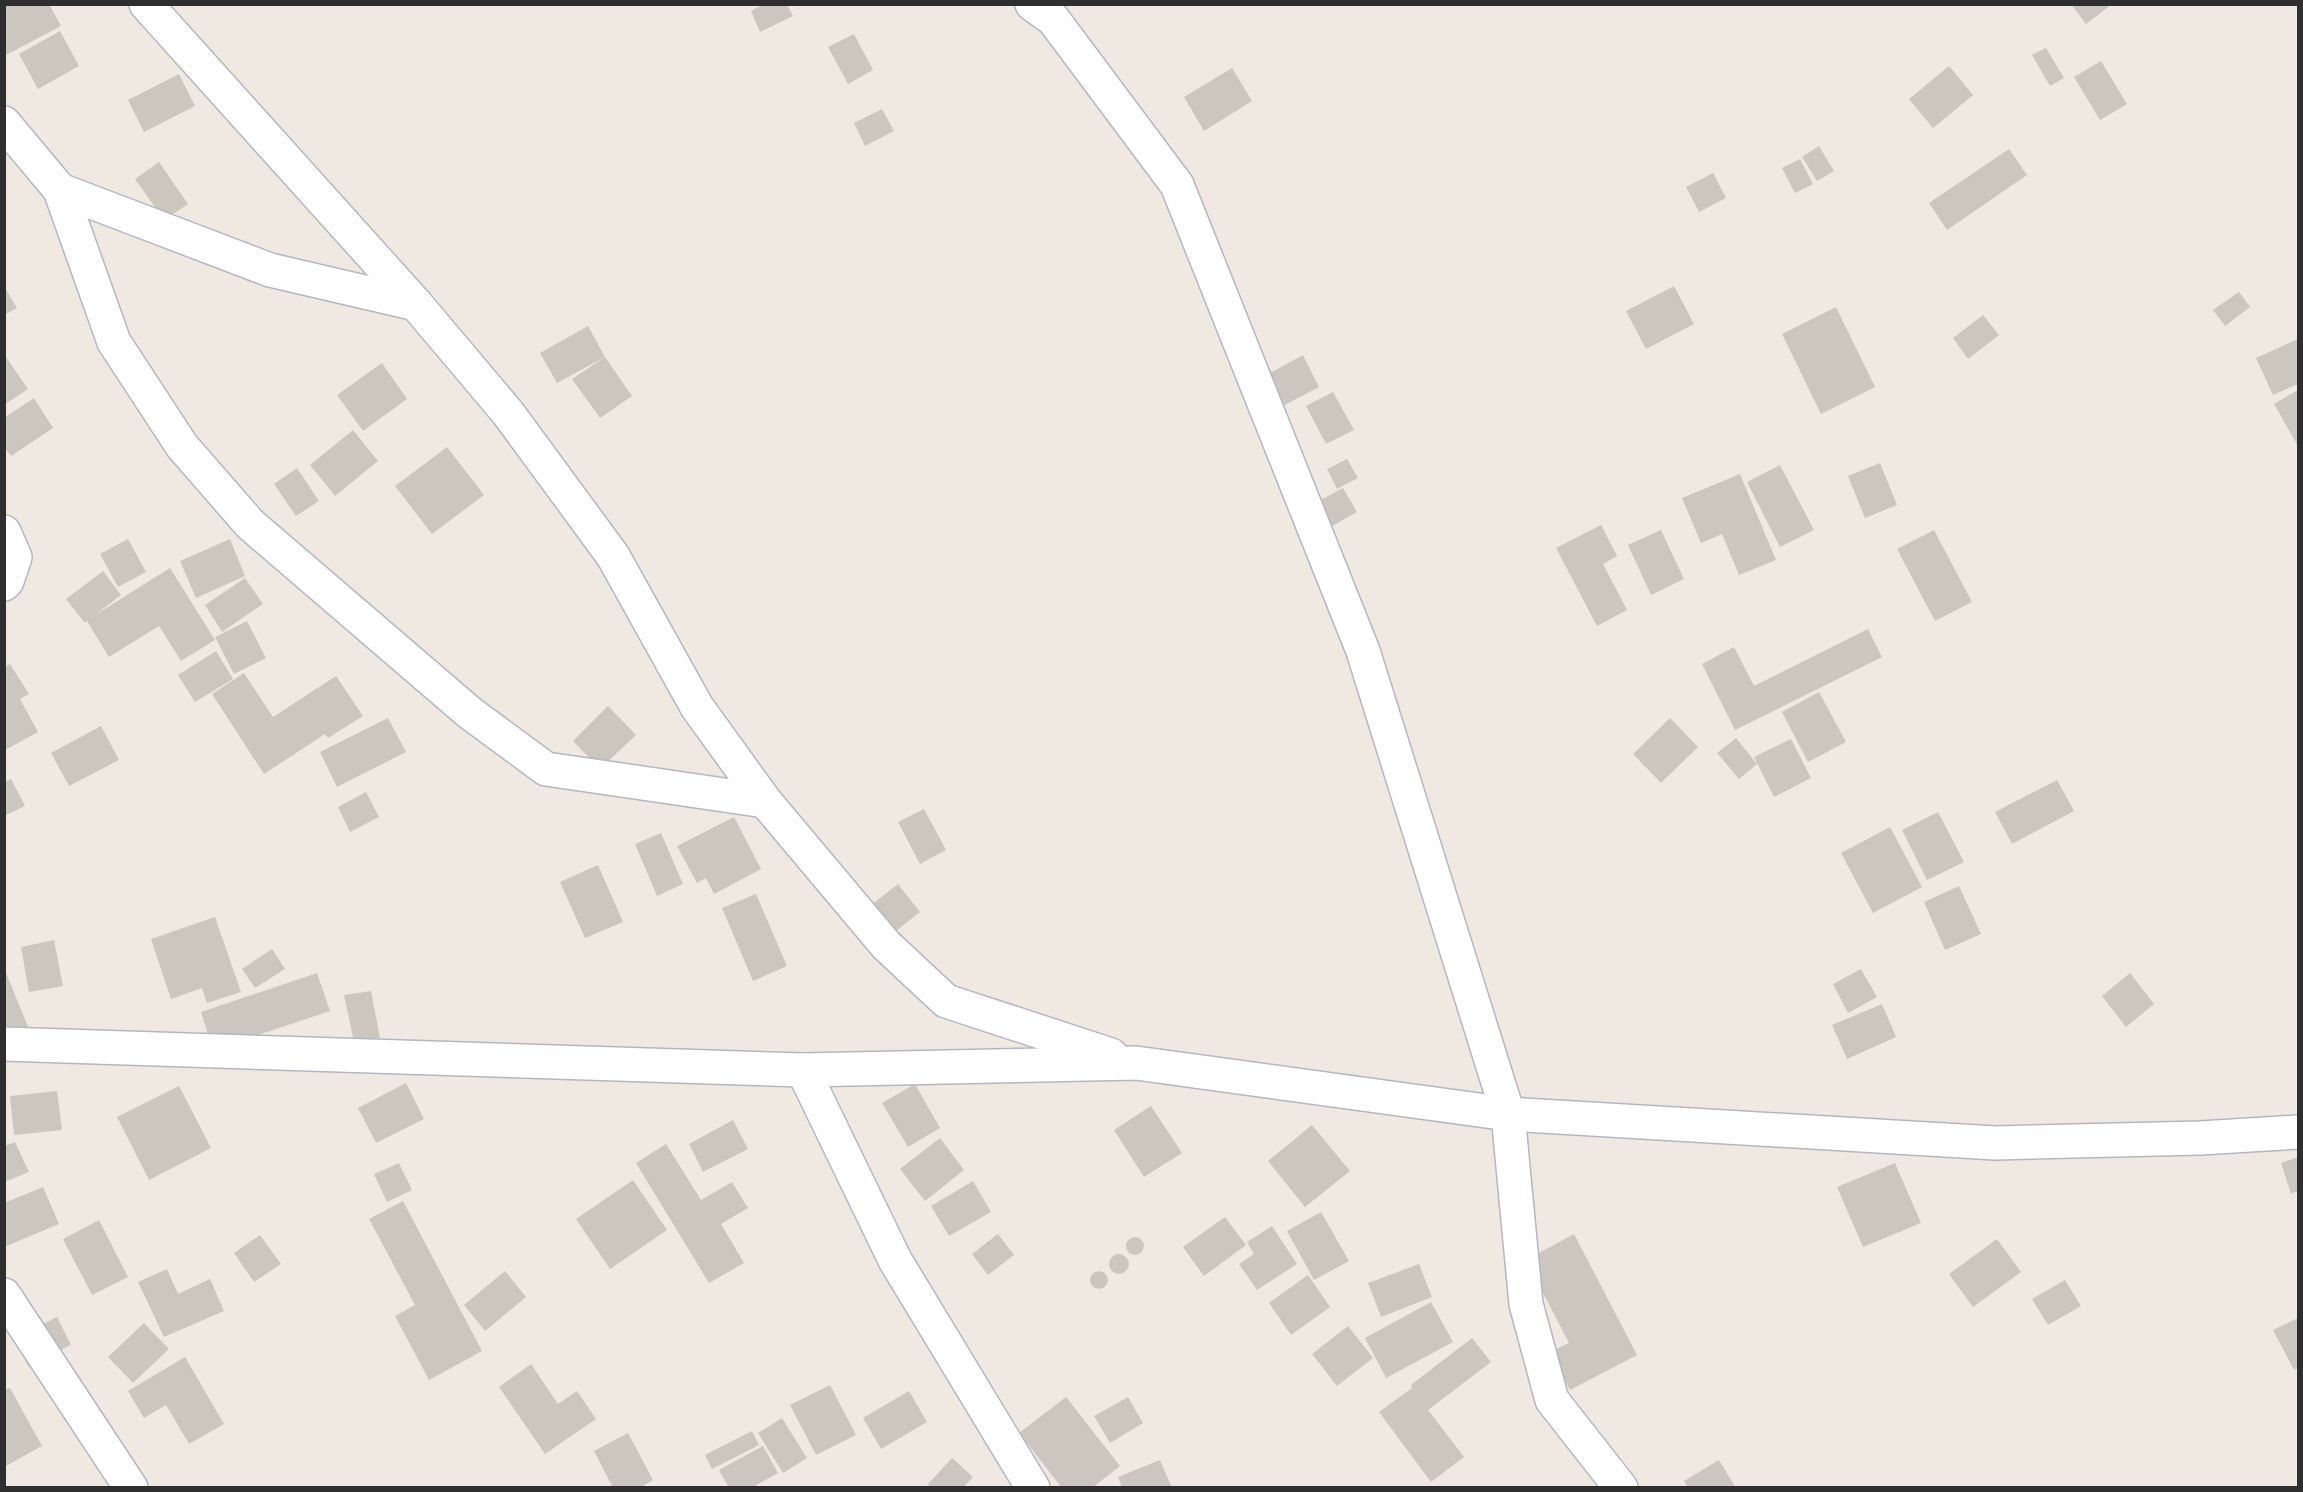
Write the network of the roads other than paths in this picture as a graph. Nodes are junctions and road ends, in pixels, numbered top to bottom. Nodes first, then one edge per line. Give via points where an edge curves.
1 (146, 4) edge
2 (1032, 4) edge
3 (4, 123) edge
4 (60, 190) junction
5 (416, 304) junction
6 (4, 532) edge
7 (4, 584) edge
8 (765, 801) junction
9 (4, 1044) edge
10 (1136, 1064) junction
11 (803, 1070) junction
12 (1508, 1114) junction
13 (2298, 1132) edge
14 (4, 1295) edge
15 (131, 1488) edge
16 (1033, 1488) edge
17 (1621, 1488) edge

1 - 5 street
2 - 12 street via 1053,19 1178,185 1363,651
3 - 4 street
4 - 5 street via 270,270
4 - 8 street via 114,342 182,446 250,524 470,713 546,770
5 - 8 street via 508,413 613,556 697,707
6 - 7 street via 15,557
8 - 10 street via 886,945 946,1001
9 - 11 street
10 - 11 street
10 - 12 street
11 - 16 street via 896,1260
12 - 13 street via 1995,1143
12 - 17 street via 1526,1304 1552,1400
14 - 15 street

